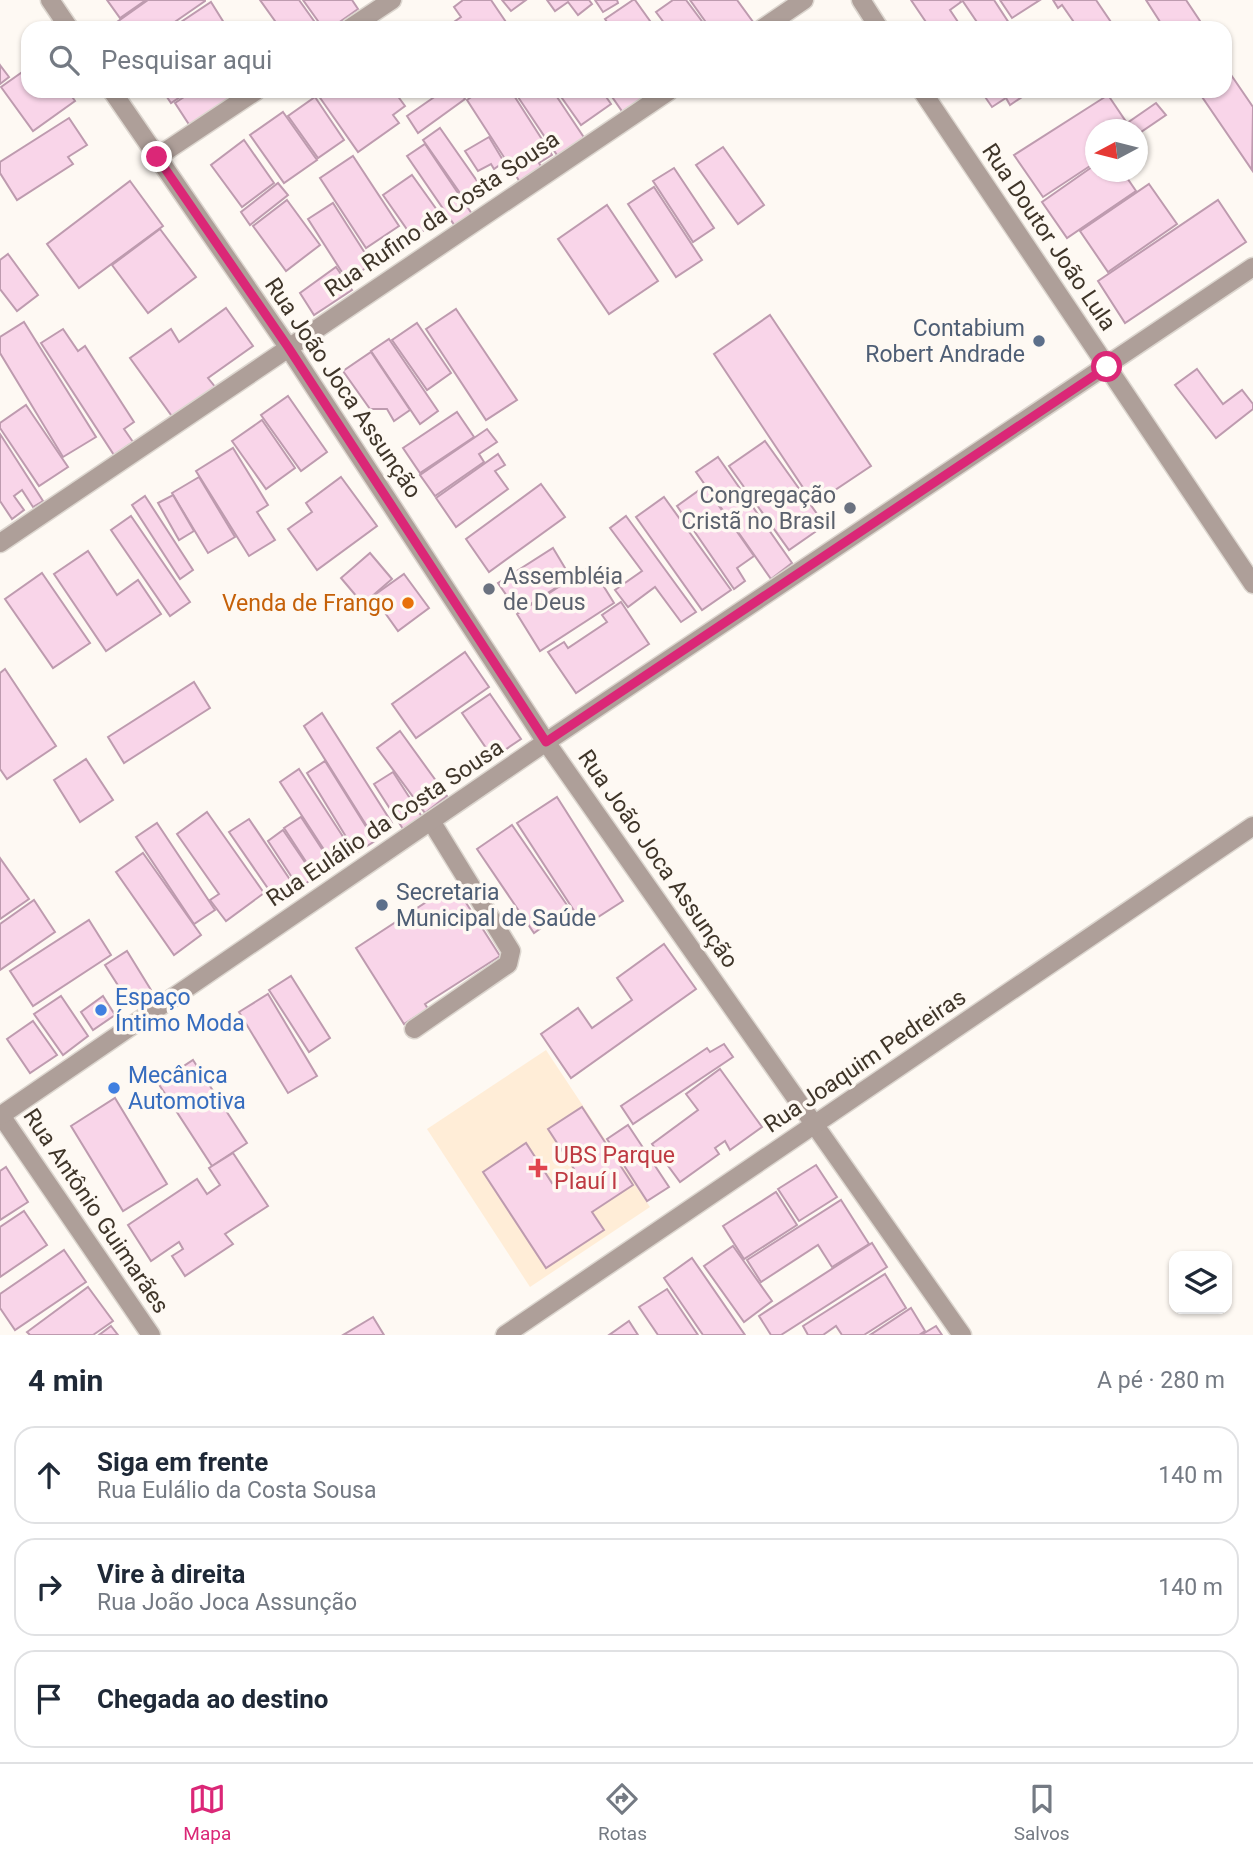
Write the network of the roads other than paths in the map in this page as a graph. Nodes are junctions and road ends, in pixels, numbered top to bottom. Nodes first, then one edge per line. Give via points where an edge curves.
1 (50, 0) edge
2 (392, 0) edge
3 (804, 0) edge
4 (861, 0) edge
5 (64, 21) edge
6 (360, 21) edge
7 (772, 21) edge
8 (874, 21) edge
9 (117, 98) edge
10 (246, 98) edge
11 (659, 98) edge
12 (927, 98) edge
13 (157, 157) junction
14 (1253, 267) edge
15 (288, 347) junction
16 (1107, 367) junction
17 (0, 543) edge
18 (1253, 584) edge
19 (546, 742) junction
20 (431, 821) junction
21 (1253, 826) edge
22 (414, 1028) dead end
23 (0, 1115) edge
24 (814, 1125) junction
25 (151, 1335) edge
26 (505, 1335) edge
27 (962, 1335) edge

1 - 5 street
2 - 6 street
3 - 7 street
4 - 8 street
9 - 13 street, Rua João Joca Assunção
10 - 13 street
11 - 15 street, Rua Rufino da Costa Sousa
12 - 16 street, Rua Doutor João Lula
13 - 15 street, Rua João Joca Assunção
14 - 16 street, Rua Eulálio da Costa Sousa
15 - 17 street, Rua Rufino da Costa Sousa
15 - 19 street, Rua João Joca Assunção
16 - 18 street, Rua Doutor João Lula
16 - 19 street, Rua Eulálio da Costa Sousa
19 - 20 street, Rua Eulálio da Costa Sousa
19 - 24 street, Rua João Joca Assunção
20 - 22 street via 511,951 508,964
20 - 23 street, Rua Eulálio da Costa Sousa
21 - 24 street, Rua Joaquim Pedreiras
23 - 25 street, Rua Antônio Guimarães
24 - 26 street, Rua Joaquim Pedreiras
24 - 27 street, Rua João Joca Assunção

